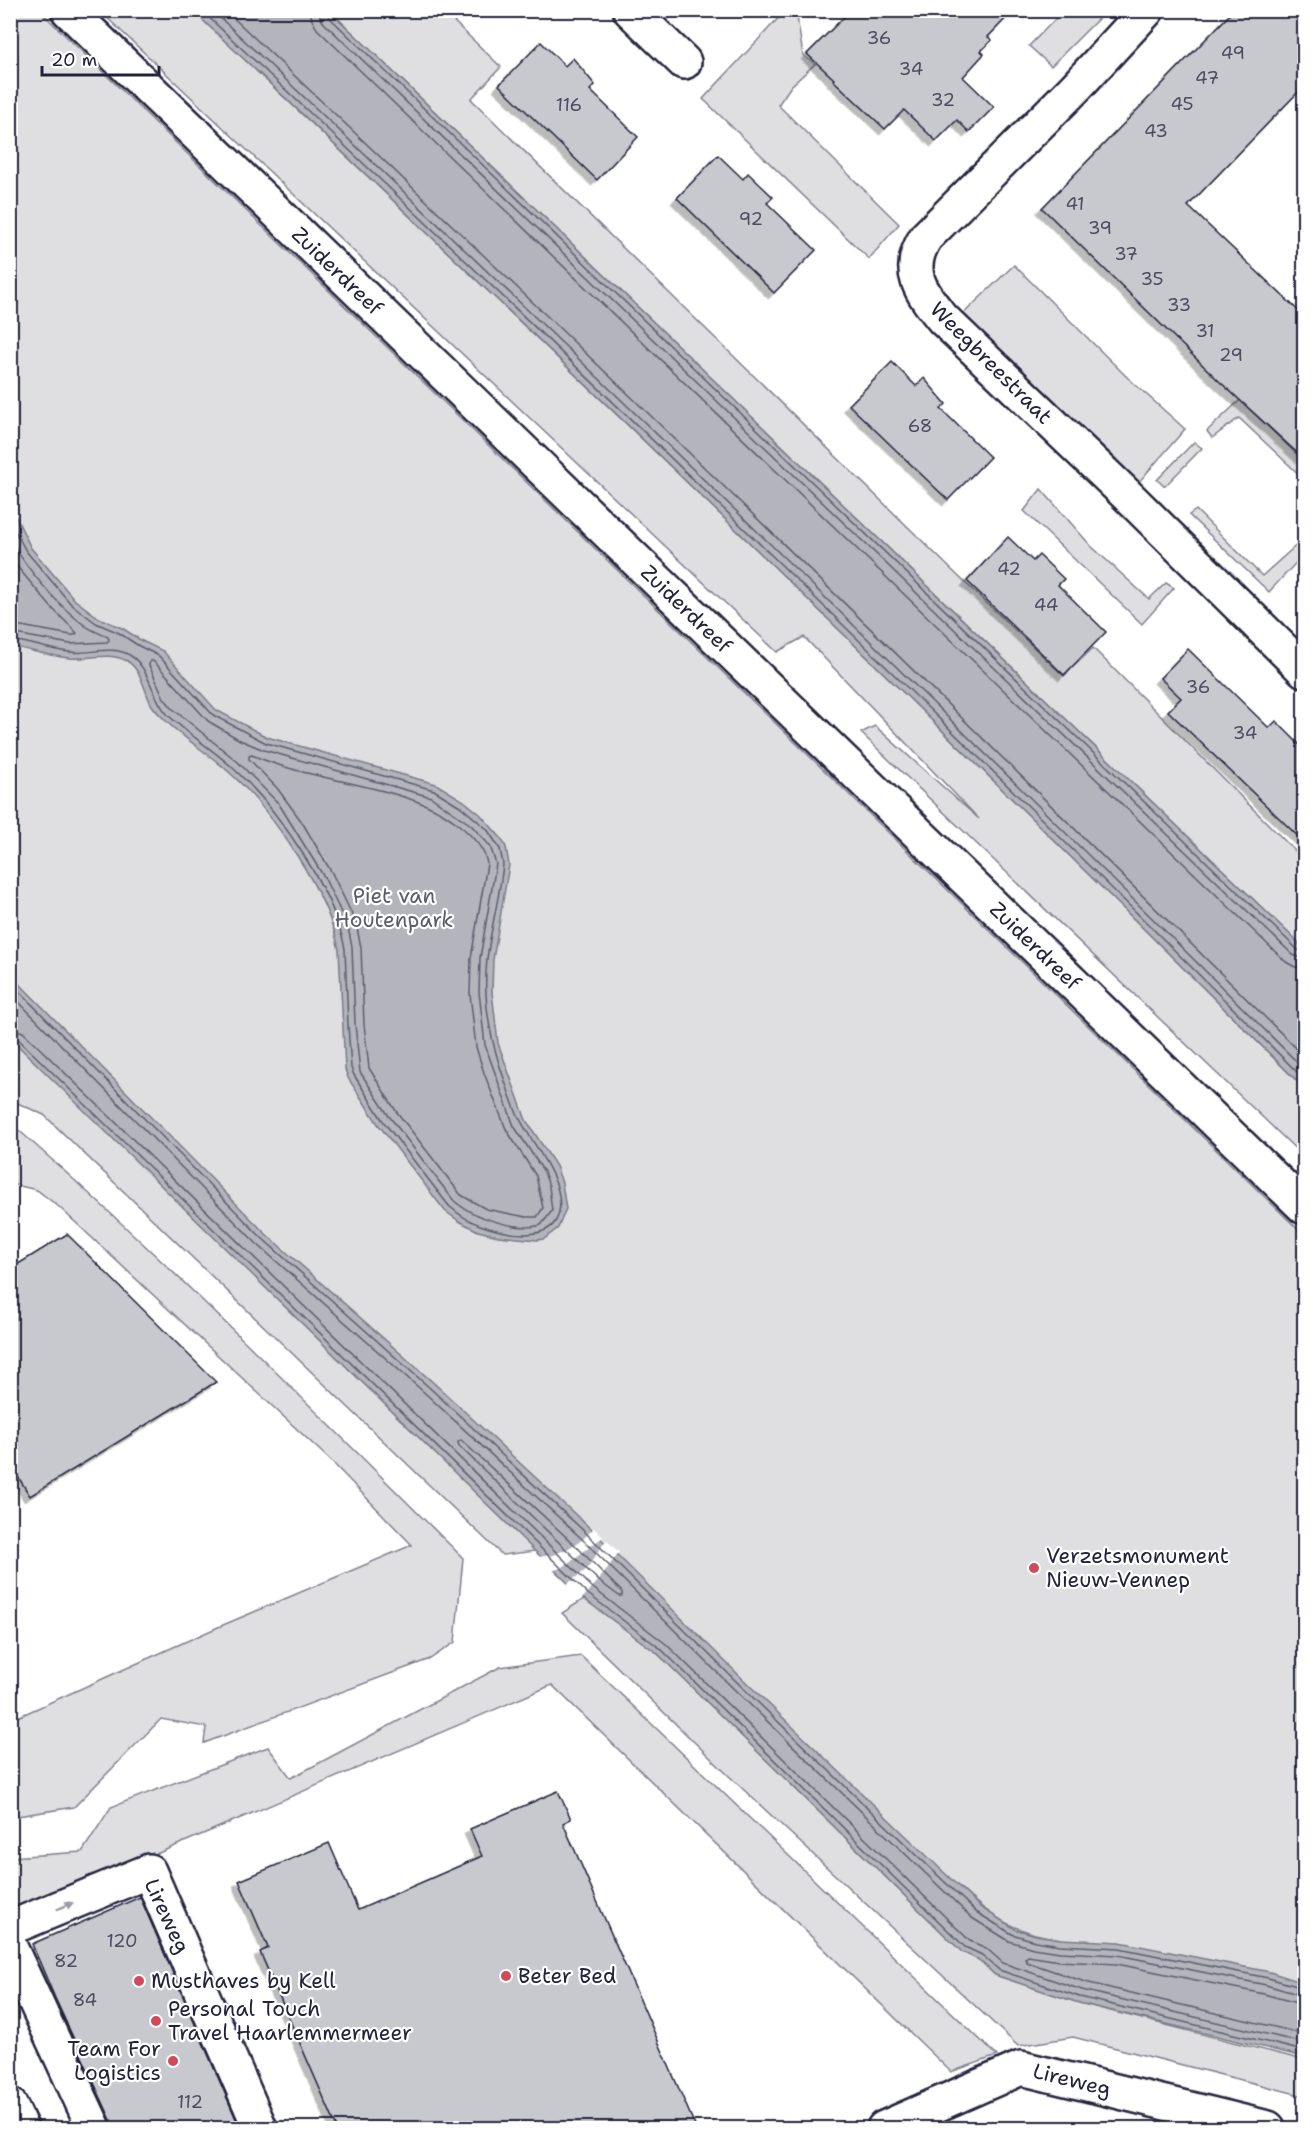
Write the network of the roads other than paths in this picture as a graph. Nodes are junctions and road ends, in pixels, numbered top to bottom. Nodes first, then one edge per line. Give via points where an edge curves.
1 (68, 10) edge
2 (630, 10) edge
3 (1147, 10) edge
4 (684, 62) dead end
5 (1305, 670) edge
6 (1305, 1206) edge
7 (10, 1928) edge
8 (10, 1947) edge
9 (10, 2105) edge
10 (21, 2128) edge
11 (94, 2128) edge
12 (260, 2128) edge
13 (884, 2128) edge
14 (1268, 2128) edge

1 - 6 street, Zuiderdreef
2 - 4 street
3 - 5 street, Weegbreestraat via 926,237 920,247 918,286 943,319
7 -> 12 street, Lireweg via 149,1871
8 - 11 street
9 - 10 street
13 - 14 street, Lireweg via 1021,2068

